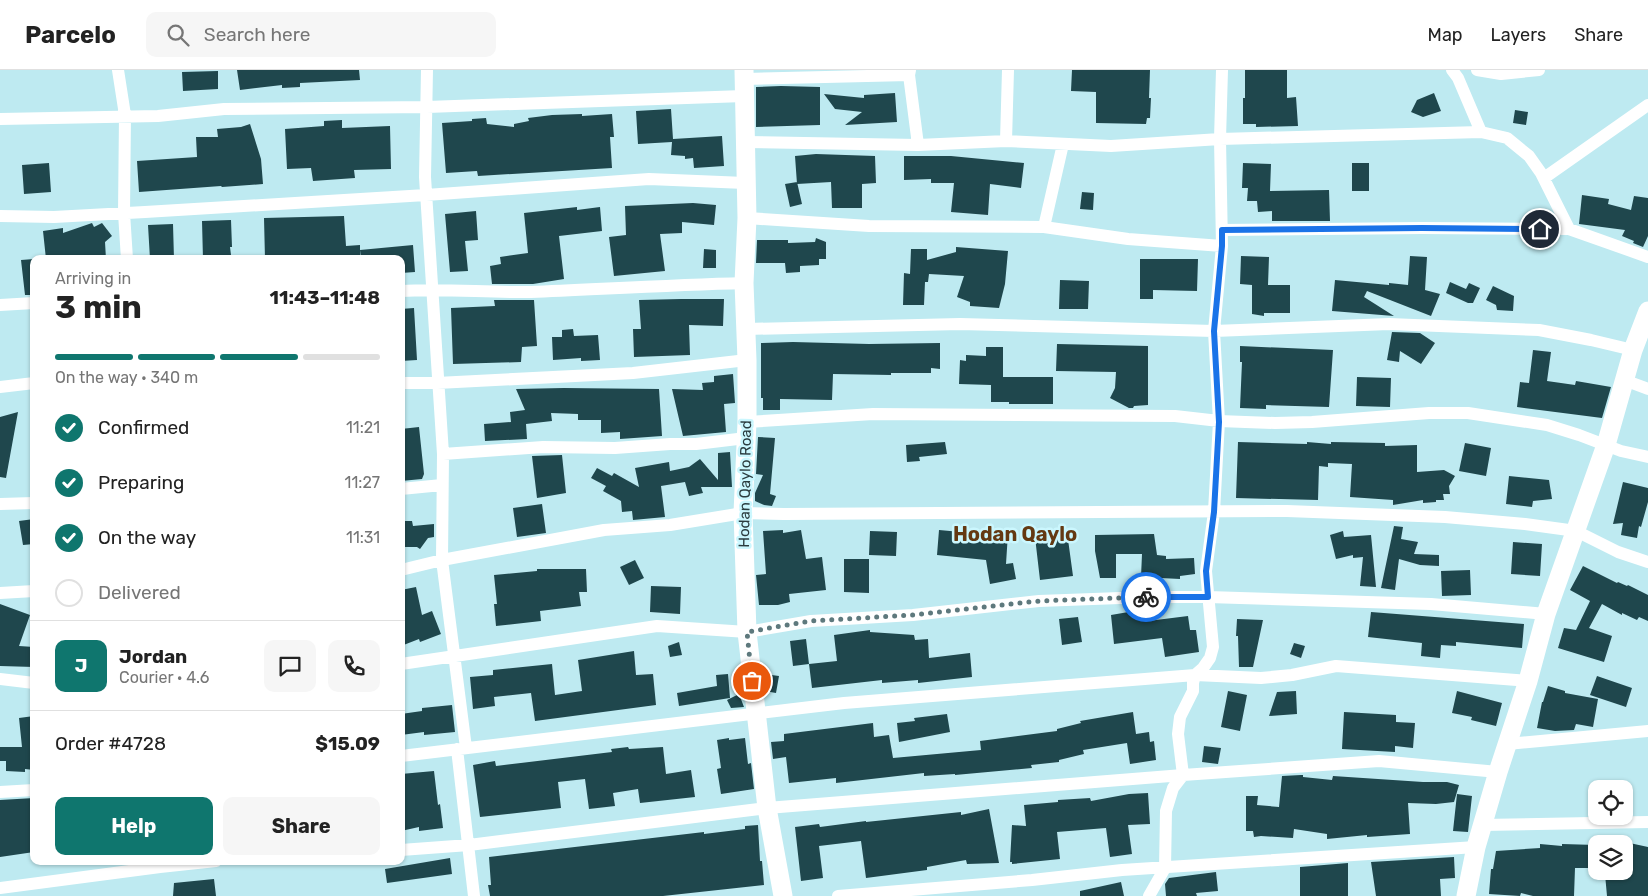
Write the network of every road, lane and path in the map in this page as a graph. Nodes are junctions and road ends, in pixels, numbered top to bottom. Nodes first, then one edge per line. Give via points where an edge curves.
1 (118, 70) edge
2 (427, 70) edge
3 (1008, 70) edge
4 (1222, 70) edge
5 (1452, 70) edge
6 (1477, 70) edge
7 (1539, 70) edge
8 (909, 72) edge
9 (744, 82) edge
10 (1648, 105) edge
11 (427, 107) junction
12 (125, 115) junction
13 (0, 119) edge
14 (1481, 132) junction
15 (1220, 139) junction
16 (1006, 141) junction
17 (745, 142) junction
18 (1063, 144) junction
19 (918, 145) junction
20 (1544, 178) junction
21 (746, 183) junction
22 (426, 195) junction
23 (124, 213) junction
24 (0, 216) edge
25 (747, 218) junction
26 (1044, 227) junction
27 (1569, 229) junction
28 (1222, 230) junction
29 (1222, 246) junction
30 (127, 255) edge
31 (1648, 257) edge
32 (744, 283) junction
33 (433, 289) junction
34 (405, 291) edge
35 (30, 304) edge
36 (0, 305) edge
37 (1648, 311) edge
38 (747, 329) junction
39 (1214, 331) junction
40 (1633, 350) junction
41 (747, 360) junction
42 (1624, 380) junction
43 (30, 383) edge
44 (405, 383) edge
45 (437, 383) junction
46 (0, 387) edge
47 (1648, 389) edge
48 (1219, 422) junction
49 (746, 430) junction
50 (1606, 445) junction
51 (443, 454) junction
52 (1648, 457) edge
53 (442, 485) junction
54 (405, 489) edge
55 (30, 503) edge
56 (0, 504) edge
57 (1214, 512) junction
58 (743, 513) junction
59 (1576, 531) junction
60 (442, 560) junction
61 (1648, 562) edge
62 (405, 569) edge
63 (30, 591) edge
64 (0, 593) edge
65 (1208, 597) junction
66 (1546, 614) junction
67 (747, 632) junction
68 (454, 657) junction
69 (405, 663) edge
70 (1195, 675) junction
71 (0, 680) edge
72 (1528, 682) junction
73 (30, 683) edge
74 (756, 713) junction
75 (1648, 731) edge
76 (1507, 744) junction
77 (462, 748) junction
78 (405, 755) edge
79 (1498, 772) junction
80 (1183, 775) junction
81 (30, 790) edge
82 (0, 792) edge
83 (767, 808) junction
84 (1648, 822) edge
85 (1482, 826) junction
86 (469, 845) junction
87 (1476, 847) junction
88 (405, 850) edge
89 (153, 865) edge
90 (1165, 868) junction
91 (0, 888) edge
92 (474, 896) edge
93 (783, 896) edge
94 (838, 896) edge
95 (1150, 896) edge
96 (1466, 896) edge

1 - 12 street
2 - 11 street
3 - 16 street
4 - 15 street
5 - 14 street
6 - 7 street via 1501,74
8 - 9 street
8 - 19 street
9 - 11 street
9 - 17 street, Hodan Qaylo Road
10 - 20 street
11 - 12 street via 224,109 158,116
11 - 22 street
12 - 13 street
12 - 23 street
14 - 15 street
14 - 20 street via 1508,138 1529,156
15 - 18 street via 1111,146
15 - 28 street
16 - 18 street
16 - 19 street
17 - 19 street
17 - 21 street, Hodan Qaylo Road
18 - 26 street
20 - 27 street
21 - 22 street via 650,178
21 - 25 street, Hodan Qaylo Road
22 - 23 street
22 - 33 street
23 - 24 street
23 - 30 street
25 - 26 street via 869,226
25 - 32 street, Hodan Qaylo Road
26 - 29 street via 1128,239
27 - 28 street
27 - 31 street
28 - 29 street
29 - 39 street
32 - 33 street via 528,292
32 - 38 street, Hodan Qaylo Road
33 - 34 street
33 - 45 street
35 - 36 street
37 - 40 street
38 - 39 street via 960,324
38 - 41 street, Hodan Qaylo Road
39 - 40 street via 1389,324 1539,330
39 - 48 street
40 - 42 street
41 - 45 street via 633,373
41 - 49 street, Hodan Qaylo Road
42 - 47 street
42 - 50 street
43 - 46 street
44 - 45 street
45 - 51 street
48 - 49 street via 1175,416 872,414
48 - 50 street via 1312,422 1468,413 1547,425
48 - 57 street
49 - 51 street via 696,444 543,447
49 - 58 street, Hodan Qaylo Road
50 - 52 street
50 - 59 street
51 - 53 street
53 - 54 street
53 - 60 street
55 - 56 street
57 - 58 street
57 - 59 street via 1287,511 1445,517
57 - 65 street via 1206,571
58 - 60 street via 670,525 604,530
58 - 67 street, Hodan Qaylo Road
59 - 61 street via 1618,552
59 - 66 street
60 - 62 street
60 - 68 street
63 - 64 street
65 - 66 street via 1431,604
65 - 67 street via 1039,601 913,615 810,621
65 - 70 street via 1213,648 1210,658
66 - 72 street
67 - 68 street via 657,626
67 - 74 street, Hodan Qaylo Road
68 - 69 street
68 - 77 street
70 - 72 street via 1260,678 1336,666
70 - 74 street
70 - 80 street via 1193,691 1179,725
71 - 73 street
72 - 76 street
74 - 77 street
74 - 83 street, Hodan Qaylo Road
75 - 76 street
76 - 79 street
77 - 78 street
77 - 86 street
79 - 80 street via 1380,761
79 - 85 street
80 - 83 street
80 - 90 street via 1173,788 1166,811
81 - 82 street
83 - 86 street
83 - 93 street, Hodan Qaylo Road
84 - 85 street
85 - 87 street
86 - 88 street
86 - 92 street
87 - 90 street
87 - 96 street
89 - 91 street
90 - 94 street
90 - 95 street

